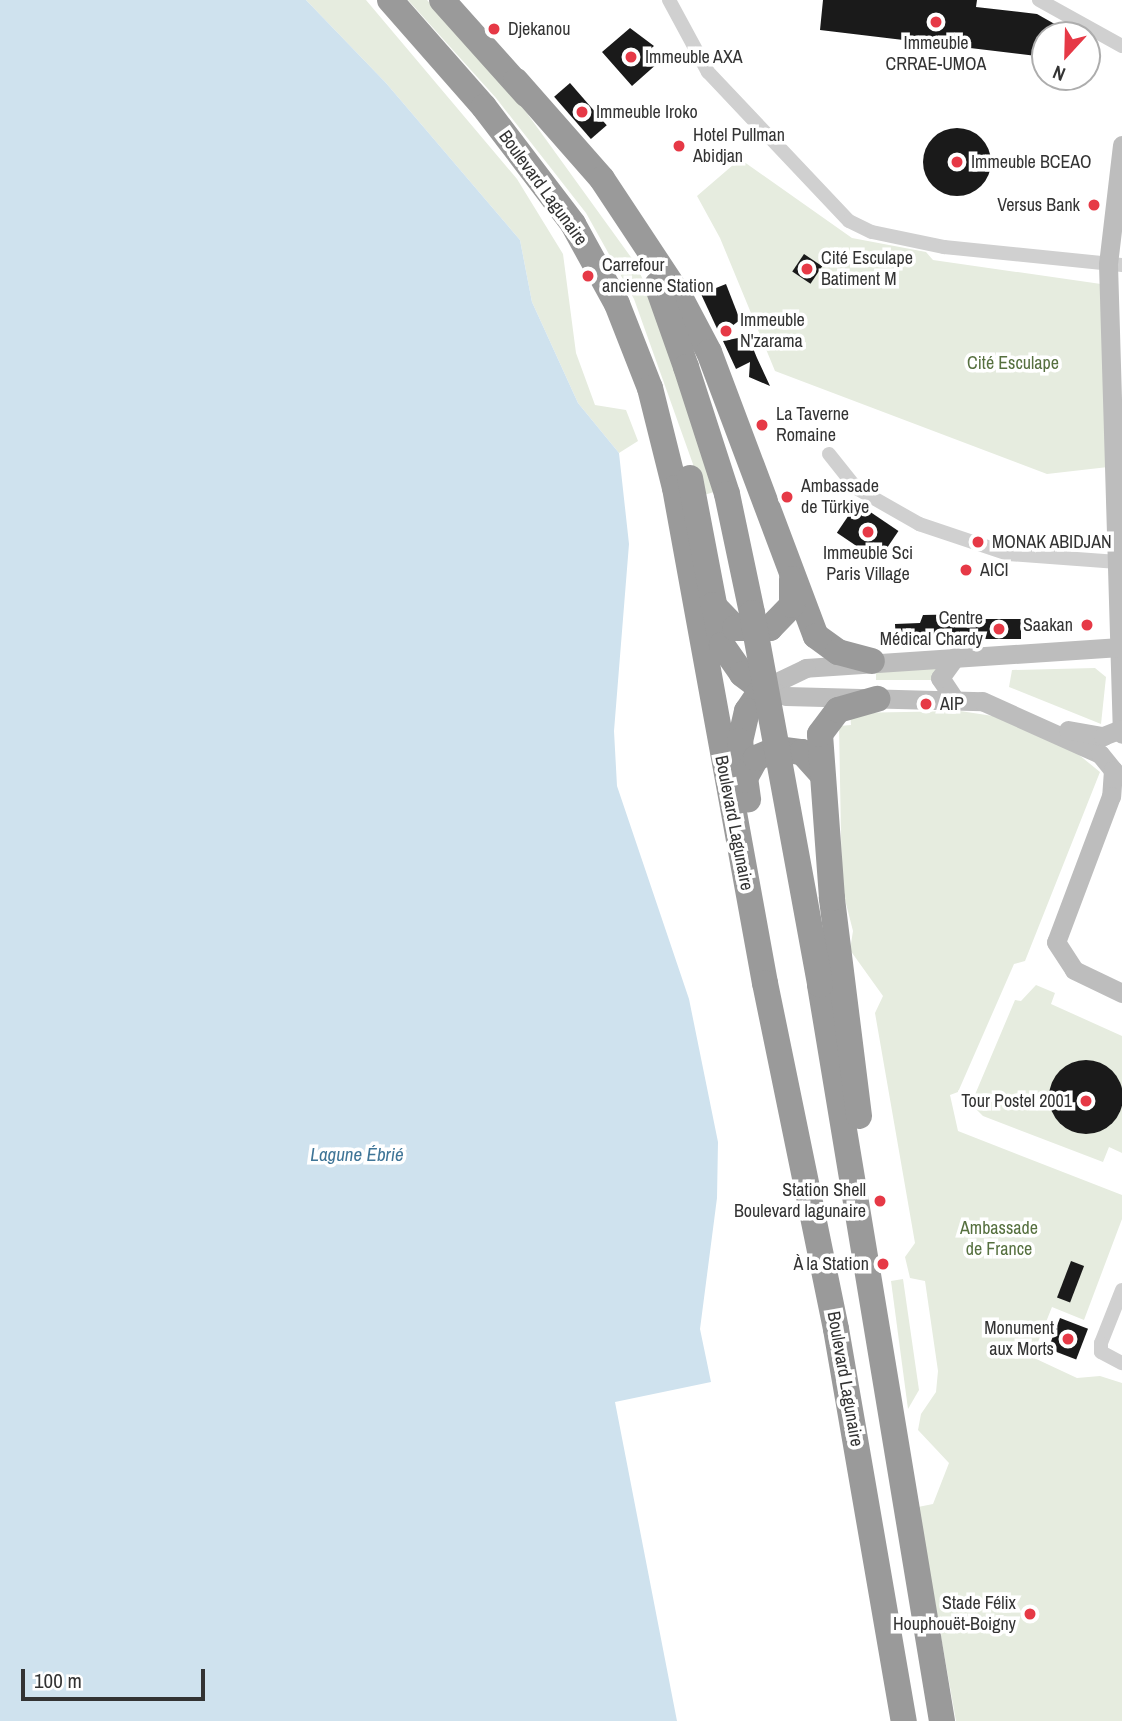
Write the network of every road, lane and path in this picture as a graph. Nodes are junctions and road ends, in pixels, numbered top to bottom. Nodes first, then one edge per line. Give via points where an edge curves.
1 (390, 0) edge
2 (442, 0) edge
3 (1039, 0) edge
4 (673, 2) edge
5 (1122, 46) edge
6 (516, 81) junction
7 (1122, 145) edge
8 (1117, 269) edge
9 (650, 388) junction
10 (830, 454) dead end
11 (1118, 562) junction
12 (789, 564) junction
13 (713, 605) junction
14 (1121, 647) edge
15 (955, 657) junction
16 (872, 661) junction
17 (762, 689) junction
18 (953, 697) junction
19 (877, 699) junction
20 (1037, 722) junction
21 (1121, 731) edge
22 (821, 773) junction
23 (1122, 778) edge
24 (744, 780) junction
25 (1111, 796) junction
26 (765, 984) junction
27 (1122, 993) edge
28 (852, 1159) junction
29 (1122, 1290) edge
30 (1122, 1363) edge
31 (904, 1721) edge
32 (942, 1721) edge

1 - 9 highway, Boulevard Lagunaire via 484,107 573,224 617,304
2 - 6 highway
3 - 5 street
4 - 8 street via 709,72 849,221 872,232 944,247
6 - 12 highway via 602,179 680,297 709,352
6 - 28 highway, bridge via 608,200 642,255 686,368 727,494
7 - 8 street
8 - 11 street
9 - 13 highway via 684,454
9 - 26 highway, Boulevard Lagunaire via 675,488
10 - 11 street via 856,488 919,524 1008,554
11 - 14 street
12 - 13 highway via 796,595 788,613 770,628 735,628
12 - 16 highway via 816,636 838,652
13 - 17 highway via 731,661
14 - 15 street
14 - 21 street
15 - 16 street
15 - 18 street via 940,678
16 - 17 street via 794,670
17 - 19 street via 786,696
17 - 24 highway via 743,724
18 - 19 street
18 - 20 street via 999,705
19 - 22 highway via 829,717 820,734
20 - 21 street via 1103,736
20 - 25 street via 1108,761
22 - 24 highway via 802,752 777,749 756,758
22 - 28 highway via 859,1105
23 - 25 street
24 - 26 highway via 764,926
25 - 27 street via 1056,942 1074,970
26 - 31 highway, Boulevard Lagunaire via 836,1329
28 - 32 highway
29 - 30 street via 1101,1343 1101,1352

